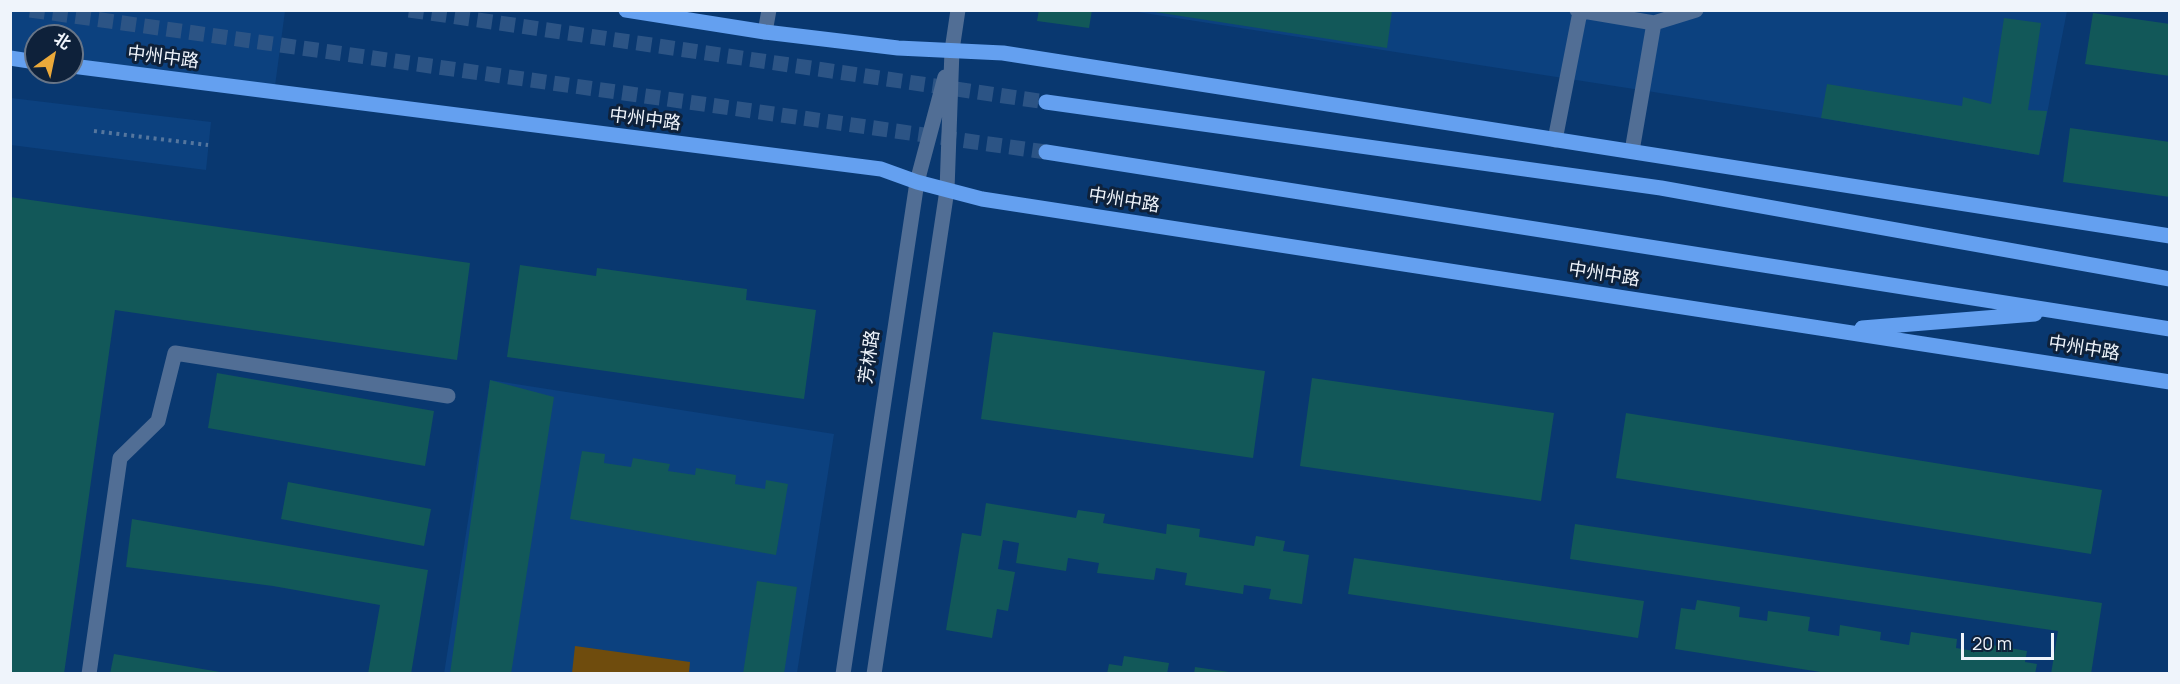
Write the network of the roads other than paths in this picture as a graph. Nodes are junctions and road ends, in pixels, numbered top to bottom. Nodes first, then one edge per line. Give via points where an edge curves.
1 (626, 10) edge
2 (769, 10) edge
3 (958, 10) edge
4 (1696, 10) edge
5 (1578, 11) edge
6 (1654, 23) junction
7 (765, 32) junction
8 (952, 50) junction
9 (84, 68) edge
10 (1046, 102) tunnel mouth
11 (1555, 140) junction
12 (1632, 151) junction
13 (1046, 153) tunnel mouth
14 (918, 183) junction
15 (947, 190) junction
16 (2169, 236) edge
17 (2169, 279) edge
18 (2061, 312) junction
19 (2169, 329) edge
20 (1835, 330) junction
21 (2169, 382) edge
22 (448, 396) dead end
23 (89, 674) edge
24 (843, 674) edge
25 (874, 674) edge

1 - 7 main road
2 - 7 street
3 - 8 street, 芳林路
4 - 6 street
5 - 6 street
5 - 11 street
6 - 12 street
7 - 8 main road via 898,48
8 - 11 main road via 1003,53
8 - 14 street, 芳林路
8 - 15 street, 芳林路
9 - 14 main road, 中州中路 via 881,169
10 - 17 main road via 1661,188
11 - 12 main road
12 - 16 main road
13 - 18 main road, 中州中路
14 - 15 main road, 中州中路
14 - 24 street, 芳林路
15 - 20 main road, 中州中路 via 982,199
15 - 25 street, 芳林路
18 - 19 main road, 中州中路
18 - 20 main road
20 - 21 main road, 中州中路
22 - 23 street via 175,353 158,421 120,458

